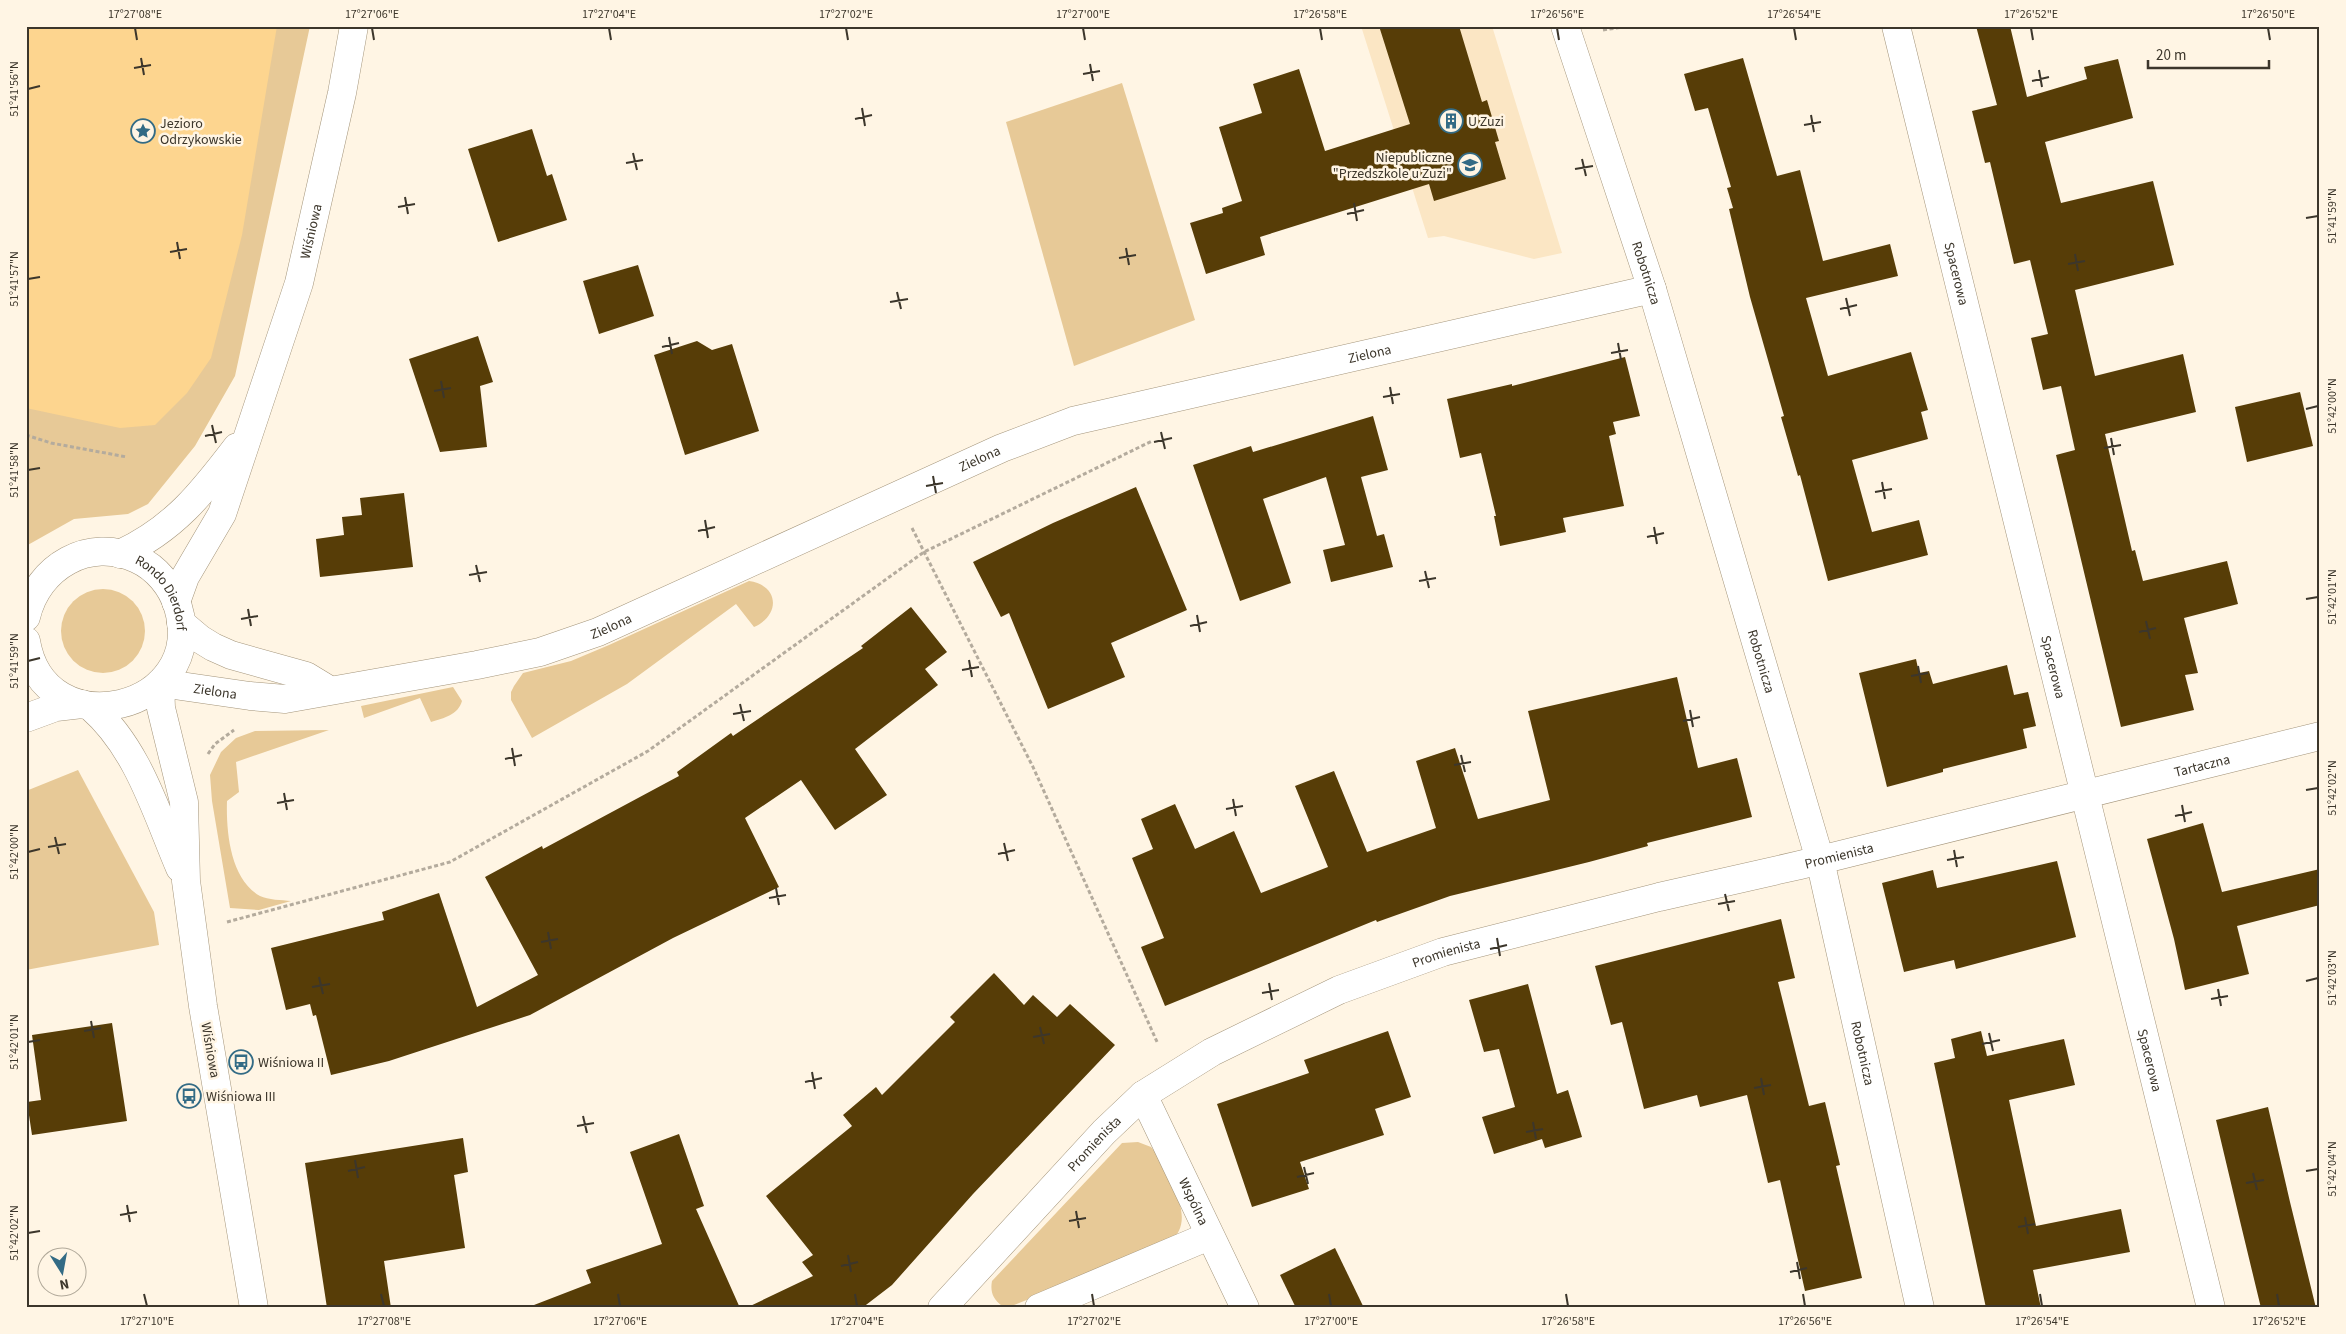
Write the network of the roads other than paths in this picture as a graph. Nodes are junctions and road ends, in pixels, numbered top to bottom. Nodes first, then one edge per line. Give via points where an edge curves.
1 (354, 26) edge
2 (1565, 26) edge
3 (1896, 26) edge
4 (1652, 289) junction
5 (249, 432) junction
6 (120, 554) junction
7 (36, 580) edge
8 (179, 612) junction
9 (26, 617) edge
10 (27, 646) edge
11 (160, 683) junction
12 (330, 690) junction
13 (87, 706) junction
14 (26, 718) edge
15 (2320, 736) edge
16 (2084, 794) junction
17 (1820, 860) junction
18 (186, 881) junction
19 (1143, 1095) junction
20 (1209, 1236) junction
21 (254, 1308) edge
22 (942, 1308) edge
23 (1039, 1308) edge
24 (1245, 1308) edge
25 (1920, 1308) edge
26 (2210, 1308) edge

1 - 5 street, Wiśniowa via 299,283
2 - 4 street, Robotnicza
3 - 16 street, Spacerowa
4 - 12 street, Zielona via 1073,421 1002,448 568,644 477,665
4 - 17 street, Robotnicza
5 - 6 street, Wiśniowa via 199,496 178,517 162,531
5 - 8 street, Wiśniowa via 222,514 185,577
6 - 7 street, Rondo Dierdorf via 97,552 80,555
6 - 8 street, Rondo Dierdorf via 149,566 165,582
7 - 9 street, Rondo Dierdorf
8 - 11 street, Rondo Dierdorf via 180,645
8 - 12 street via 200,639 213,647 306,676
10 - 13 street, Rondo Dierdorf via 34,665 46,682 62,696
11 - 12 street, Zielona via 285,699
11 - 13 street, Rondo Dierdorf via 129,703 110,707
11 - 18 street, Wiśniowa via 160,708 184,802
13 - 14 street via 56,707
13 - 18 street, Wiśniowa via 113,728 130,755
15 - 16 street, Tartaczna
16 - 17 street, Promienista
16 - 26 street, Spacerowa
17 - 19 street, Promienista via 1443,952 1322,998 1212,1052
17 - 25 street, Robotnicza
18 - 21 street, Wiśniowa via 203,1006
19 - 20 street, Wspólna
19 - 22 street, Promienista via 1104,1132
20 - 23 street
20 - 24 street, Wspólna

